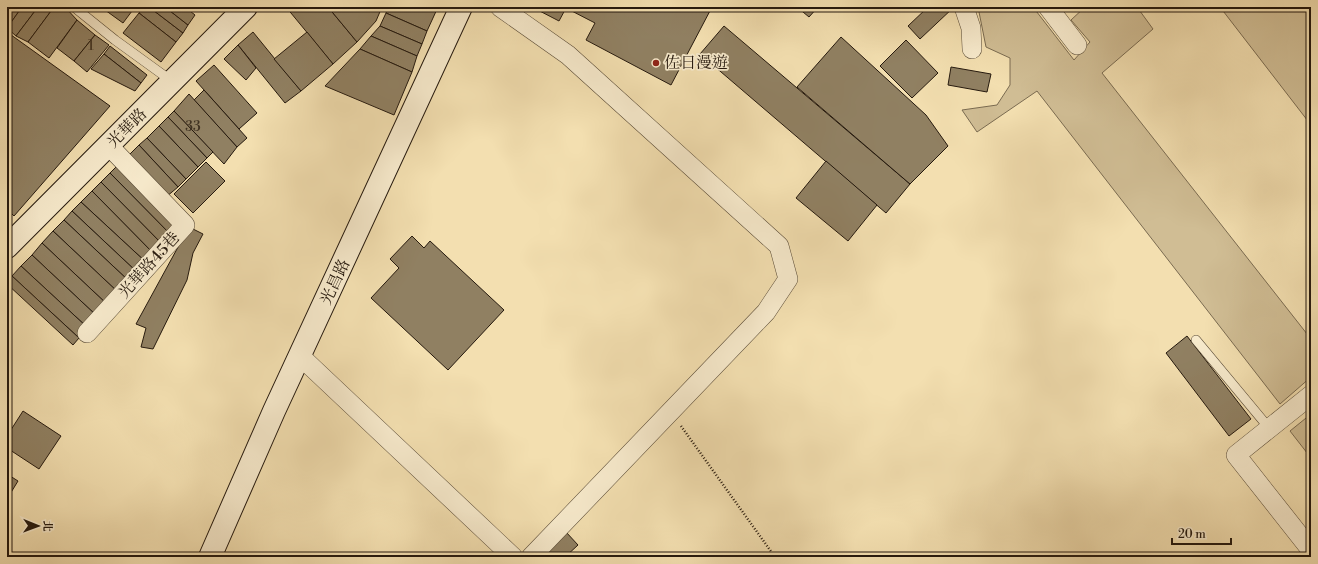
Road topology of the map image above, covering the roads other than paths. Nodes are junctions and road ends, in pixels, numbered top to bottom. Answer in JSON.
{"nodes":[{"id":1,"x":74,"y":7,"type":"edge"},
{"id":2,"x":246,"y":7,"type":"edge"},
{"id":3,"x":461,"y":7,"type":"edge"},
{"id":4,"x":500,"y":7,"type":"edge"},
{"id":5,"x":964,"y":7,"type":"edge"},
{"id":6,"x":1048,"y":7,"type":"edge"},
{"id":7,"x":1077,"y":44,"type":"dead end"},
{"id":8,"x":972,"y":49,"type":"dead end"},
{"id":9,"x":173,"y":82,"type":"junction"},
{"id":10,"x":109,"y":146,"type":"junction"},
{"id":11,"x":7,"y":247,"type":"edge"},
{"id":12,"x":87,"y":333,"type":"dead end"},
{"id":13,"x":1196,"y":340,"type":"dead end"},
{"id":14,"x":300,"y":356,"type":"junction"},
{"id":15,"x":1311,"y":395,"type":"edge"},
{"id":16,"x":1269,"y":428,"type":"junction"},
{"id":17,"x":1311,"y":550,"type":"edge"},
{"id":18,"x":210,"y":557,"type":"edge"},
{"id":19,"x":513,"y":557,"type":"edge"},
{"id":20,"x":530,"y":557,"type":"edge"}],
"edges":[{"from":1,"to":9,"type":"lane"},
{"from":2,"to":9,"type":"street","name":"光華路"},
{"from":3,"to":14,"type":"street","name":"光昌路"},
{"from":4,"to":20,"type":"street"},
{"from":5,"to":8,"type":"street"},
{"from":6,"to":7,"type":"street"},
{"from":9,"to":10,"type":"street","name":"光華路"},
{"from":10,"to":11,"type":"street","name":"光華路"},
{"from":10,"to":12,"type":"street","name":"光華路45巷"},
{"from":13,"to":16,"type":"lane"},
{"from":14,"to":18,"type":"street","name":"光昌路"},
{"from":14,"to":19,"type":"street"},
{"from":15,"to":16,"type":"street"},
{"from":16,"to":17,"type":"street"}]}
